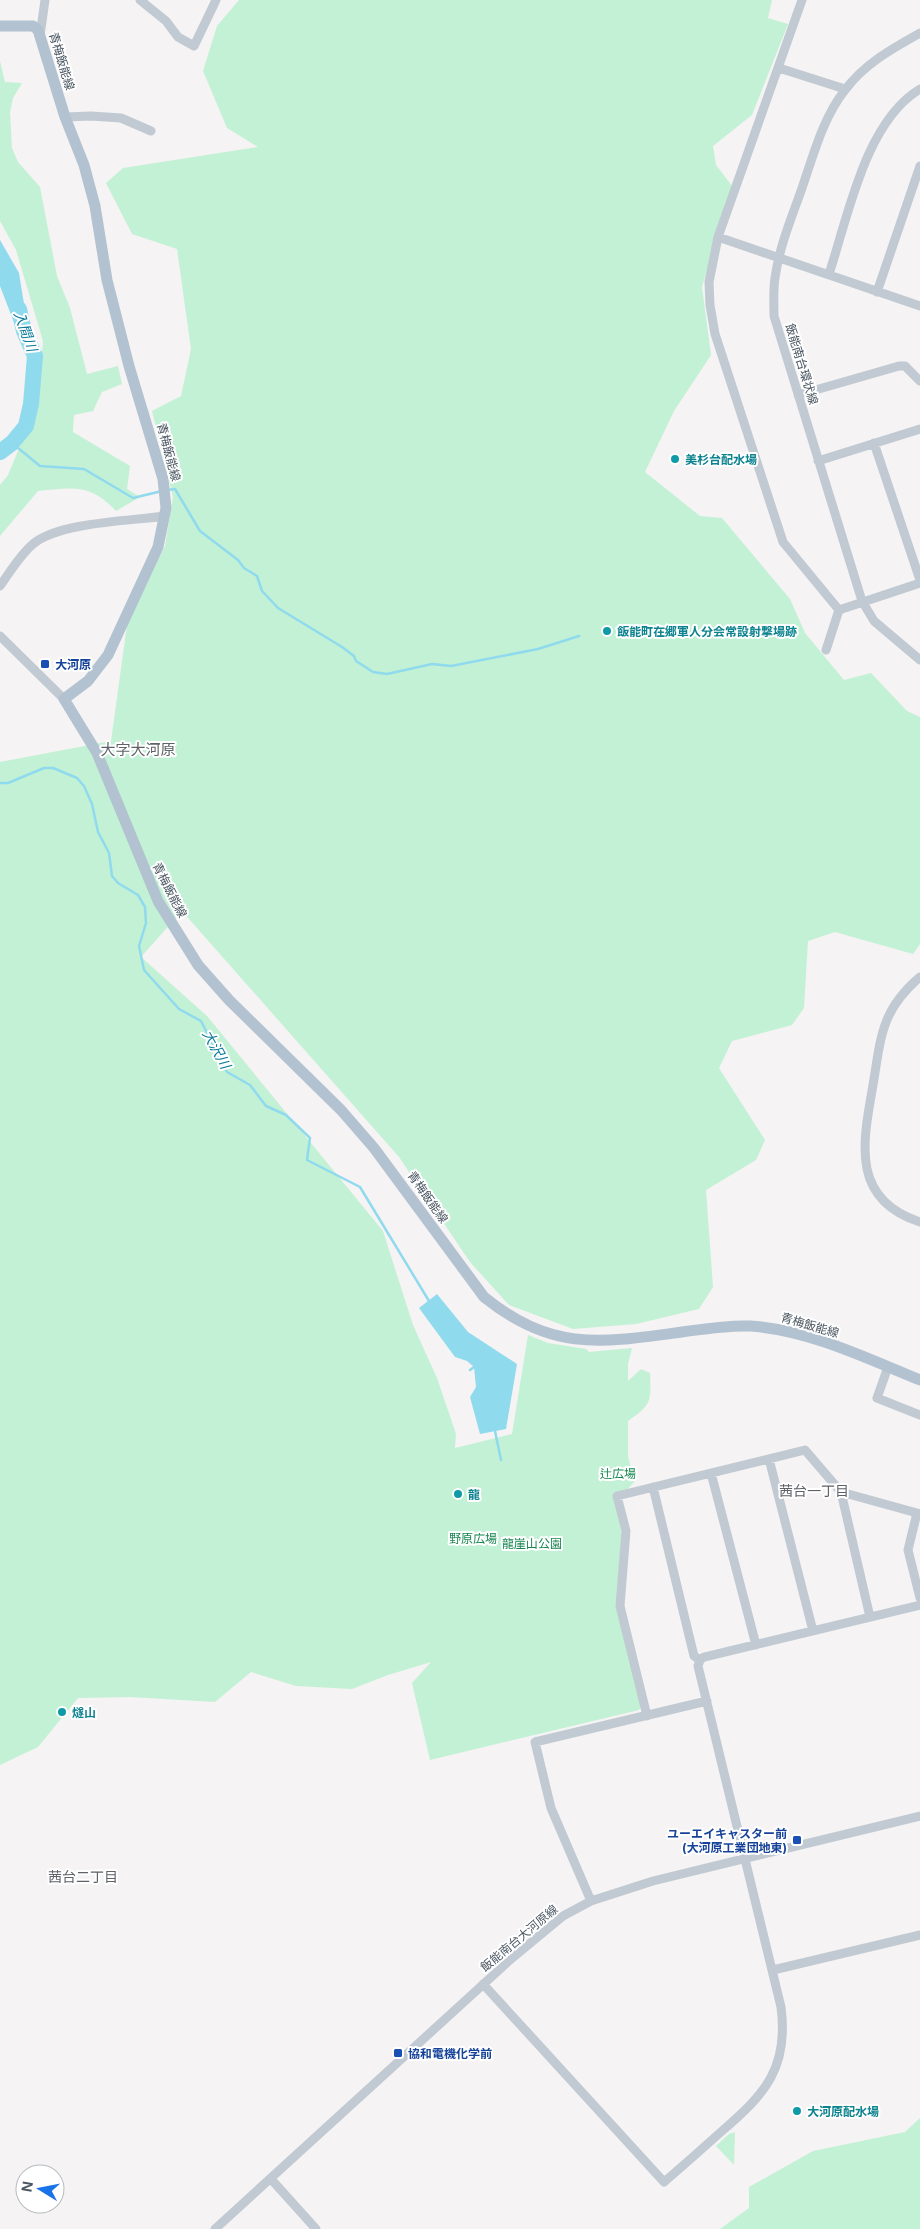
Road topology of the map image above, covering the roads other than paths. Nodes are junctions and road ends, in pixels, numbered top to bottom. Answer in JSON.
{"nodes":[{"id":1,"x":45,"y":0,"type":"edge"},
{"id":2,"x":140,"y":0,"type":"edge"},
{"id":3,"x":216,"y":0,"type":"edge"},
{"id":4,"x":802,"y":0,"type":"edge"},
{"id":5,"x":0,"y":26,"type":"edge"},
{"id":6,"x":920,"y":32,"type":"edge"},
{"id":7,"x":40,"y":36,"type":"junction"},
{"id":8,"x":779,"y":68,"type":"junction"},
{"id":9,"x":845,"y":89,"type":"junction"},
{"id":10,"x":920,"y":90,"type":"edge"},
{"id":11,"x":64,"y":117,"type":"junction"},
{"id":12,"x":151,"y":131,"type":"dead end"},
{"id":13,"x":920,"y":166,"type":"edge"},
{"id":14,"x":718,"y":237,"type":"junction"},
{"id":15,"x":779,"y":257,"type":"junction"},
{"id":16,"x":829,"y":274,"type":"junction"},
{"id":17,"x":877,"y":292,"type":"junction"},
{"id":18,"x":920,"y":306,"type":"edge"},
{"id":19,"x":920,"y":381,"type":"edge"},
{"id":20,"x":798,"y":395,"type":"junction"},
{"id":21,"x":920,"y":429,"type":"edge"},
{"id":22,"x":874,"y":443,"type":"junction"},
{"id":23,"x":818,"y":461,"type":"junction"},
{"id":24,"x":165,"y":516,"type":"junction"},
{"id":25,"x":920,"y":581,"type":"edge"},
{"id":26,"x":0,"y":586,"type":"edge"},
{"id":27,"x":862,"y":601,"type":"junction"},
{"id":28,"x":840,"y":610,"type":"junction"},
{"id":29,"x":0,"y":636,"type":"edge"},
{"id":30,"x":826,"y":650,"type":"dead end"},
{"id":31,"x":920,"y":660,"type":"edge"},
{"id":32,"x":64,"y":699,"type":"junction"},
{"id":33,"x":920,"y":977,"type":"edge"},
{"id":34,"x":920,"y":1222,"type":"edge"},
{"id":35,"x":888,"y":1367,"type":"junction"},
{"id":36,"x":920,"y":1380,"type":"edge"},
{"id":37,"x":920,"y":1415,"type":"edge"},
{"id":38,"x":769,"y":1459,"type":"junction"},
{"id":39,"x":711,"y":1473,"type":"junction"},
{"id":40,"x":652,"y":1486,"type":"junction"},
{"id":41,"x":841,"y":1492,"type":"junction"},
{"id":42,"x":918,"y":1514,"type":"edge"},
{"id":43,"x":920,"y":1598,"type":"edge"},
{"id":44,"x":920,"y":1604,"type":"edge"},
{"id":45,"x":870,"y":1617,"type":"junction"},
{"id":46,"x":813,"y":1631,"type":"junction"},
{"id":47,"x":756,"y":1645,"type":"junction"},
{"id":48,"x":700,"y":1660,"type":"junction"},
{"id":49,"x":707,"y":1701,"type":"junction"},
{"id":50,"x":647,"y":1716,"type":"junction"},
{"id":51,"x":920,"y":1816,"type":"edge"},
{"id":52,"x":746,"y":1859,"type":"junction"},
{"id":53,"x":591,"y":1901,"type":"junction"},
{"id":54,"x":920,"y":1935,"type":"edge"},
{"id":55,"x":773,"y":1970,"type":"junction"},
{"id":56,"x":483,"y":1984,"type":"junction"},
{"id":57,"x":270,"y":2179,"type":"junction"},
{"id":58,"x":215,"y":2229,"type":"edge"},
{"id":59,"x":316,"y":2229,"type":"edge"}],
"edges":[{"from":1,"to":7,"type":"street"},
{"from":2,"to":3,"type":"street"},
{"from":4,"to":8,"type":"street"},
{"from":5,"to":7,"type":"main road","name":"青梅飯能線"},
{"from":6,"to":9,"type":"street","name":"飯能南台環状線"},
{"from":7,"to":11,"type":"main road","name":"青梅飯能線"},
{"from":8,"to":9,"type":"street"},
{"from":8,"to":14,"type":"street"},
{"from":9,"to":15,"type":"street","name":"飯能南台環状線"},
{"from":10,"to":16,"type":"street"},
{"from":11,"to":12,"type":"street"},
{"from":11,"to":24,"type":"main road","name":"青梅飯能線"},
{"from":13,"to":17,"type":"street"},
{"from":14,"to":15,"type":"street"},
{"from":14,"to":28,"type":"street"},
{"from":15,"to":16,"type":"street"},
{"from":15,"to":20,"type":"street","name":"飯能南台環状線"},
{"from":16,"to":17,"type":"street"},
{"from":17,"to":18,"type":"street"},
{"from":19,"to":20,"type":"street"},
{"from":20,"to":23,"type":"street","name":"飯能南台環状線"},
{"from":21,"to":22,"type":"street"},
{"from":22,"to":23,"type":"street"},
{"from":22,"to":25,"type":"street"},
{"from":23,"to":27,"type":"street","name":"飯能南台環状線"},
{"from":24,"to":26,"type":"street"},
{"from":24,"to":32,"type":"main road","name":"青梅飯能線"},
{"from":25,"to":27,"type":"street"},
{"from":27,"to":28,"type":"street"},
{"from":27,"to":31,"type":"street","name":"飯能南台環状線"},
{"from":28,"to":30,"type":"street"},
{"from":29,"to":32,"type":"street"},
{"from":32,"to":35,"type":"main road","name":"青梅飯能線"},
{"from":33,"to":34,"type":"street"},
{"from":35,"to":36,"type":"main road","name":"青梅飯能線"},
{"from":35,"to":37,"type":"street"},
{"from":38,"to":39,"type":"street"},
{"from":38,"to":41,"type":"street"},
{"from":38,"to":46,"type":"street"},
{"from":39,"to":40,"type":"street"},
{"from":39,"to":47,"type":"street"},
{"from":40,"to":48,"type":"street"},
{"from":40,"to":50,"type":"street"},
{"from":41,"to":42,"type":"street"},
{"from":41,"to":45,"type":"street"},
{"from":42,"to":43,"type":"street"},
{"from":44,"to":45,"type":"street"},
{"from":45,"to":46,"type":"street"},
{"from":46,"to":47,"type":"street"},
{"from":47,"to":48,"type":"street"},
{"from":48,"to":49,"type":"street"},
{"from":49,"to":50,"type":"street"},
{"from":49,"to":52,"type":"street"},
{"from":50,"to":53,"type":"street"},
{"from":51,"to":52,"type":"street","name":"飯能南台大河原線"},
{"from":52,"to":53,"type":"street","name":"飯能南台大河原線"},
{"from":52,"to":55,"type":"street"},
{"from":53,"to":56,"type":"street","name":"飯能南台大河原線"},
{"from":54,"to":55,"type":"street"},
{"from":55,"to":56,"type":"street"},
{"from":56,"to":57,"type":"street","name":"飯能南台大河原線"},
{"from":57,"to":58,"type":"street","name":"飯能南台大河原線"},
{"from":57,"to":59,"type":"street"}]}
